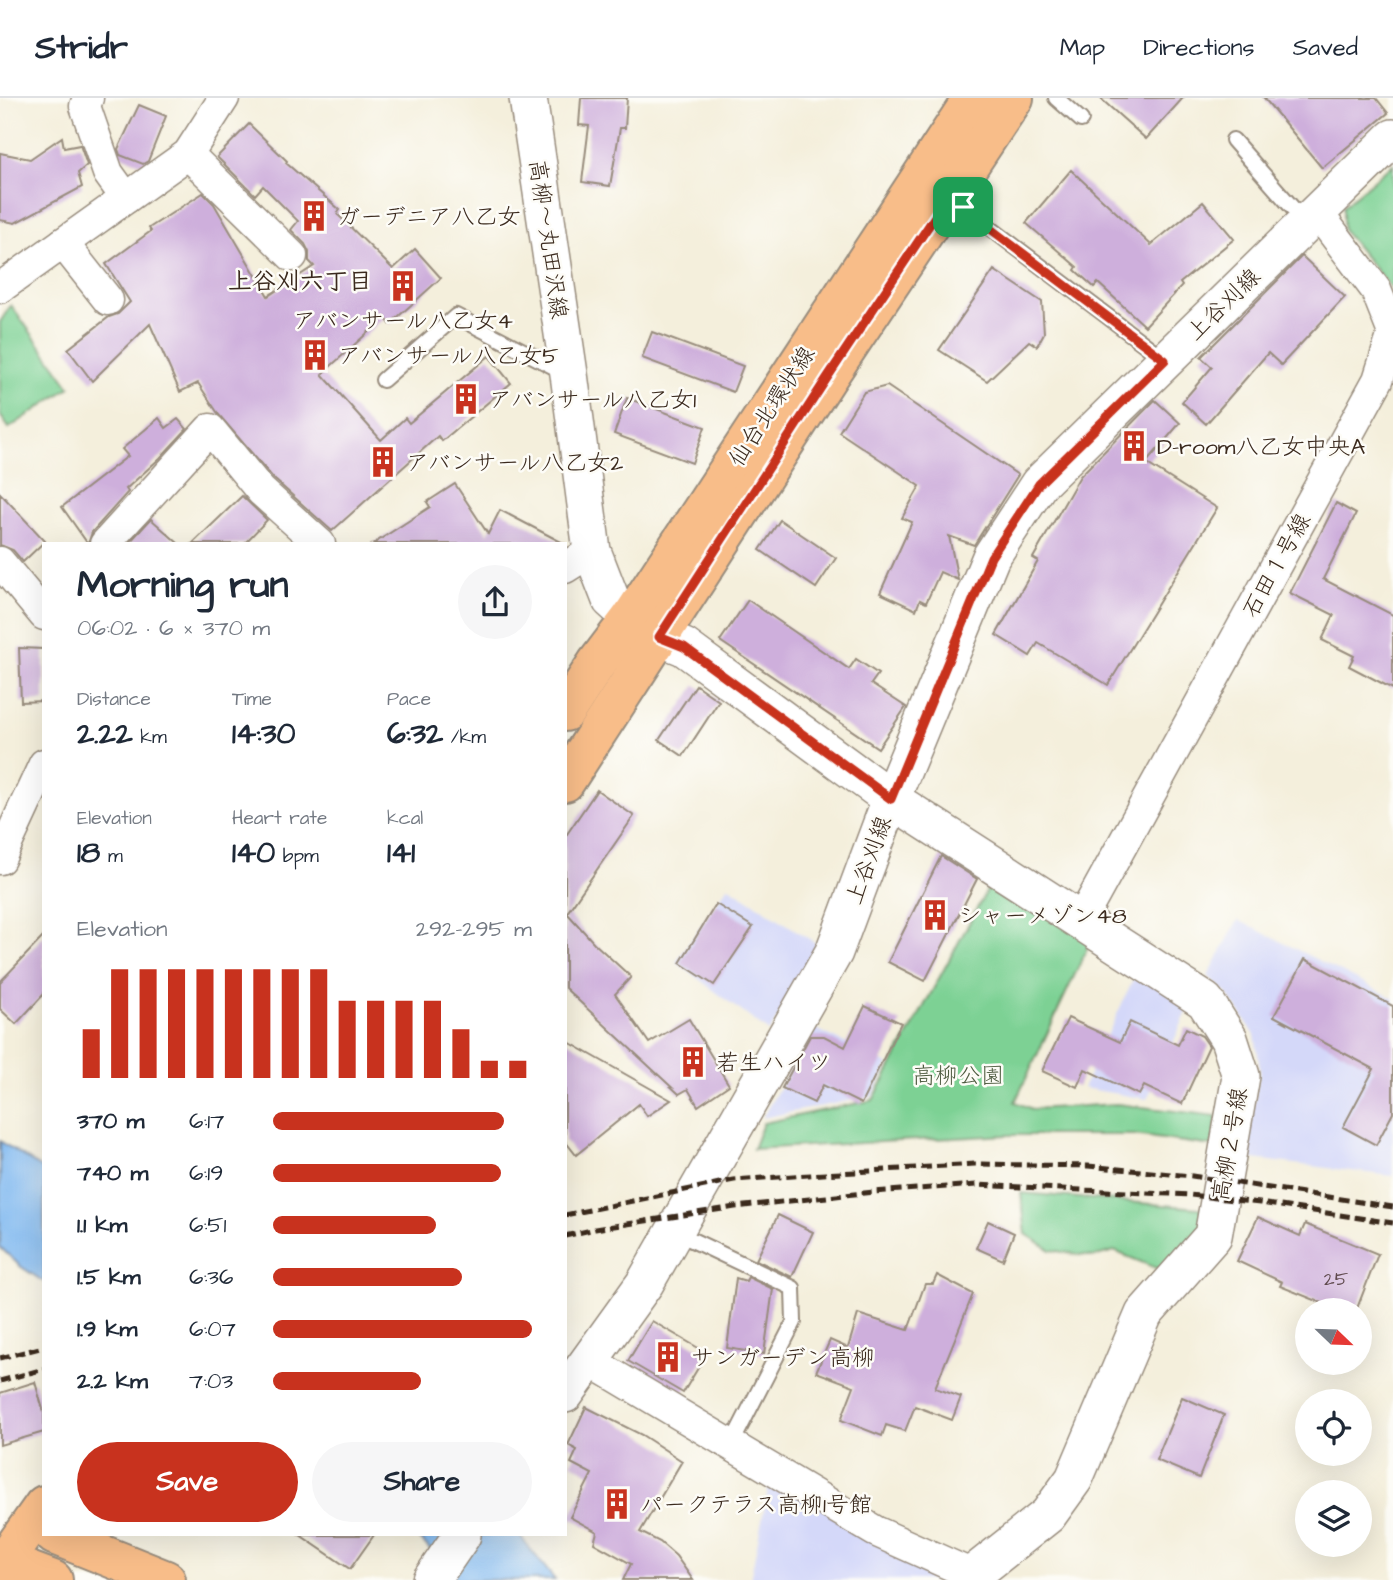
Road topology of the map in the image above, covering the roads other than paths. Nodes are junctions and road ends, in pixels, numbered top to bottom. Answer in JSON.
{"nodes":[{"id":1,"x":88,"y":98,"type":"edge"},
{"id":2,"x":224,"y":98,"type":"edge"},
{"id":3,"x":527,"y":98,"type":"edge"},
{"id":4,"x":973,"y":98,"type":"edge"},
{"id":5,"x":1014,"y":98,"type":"edge"},
{"id":6,"x":1056,"y":98,"type":"edge"},
{"id":7,"x":1081,"y":120,"type":"dead end"},
{"id":8,"x":1393,"y":138,"type":"edge"},
{"id":9,"x":1233,"y":140,"type":"dead end"},
{"id":10,"x":188,"y":154,"type":"junction"},
{"id":11,"x":948,"y":197,"type":"junction"},
{"id":12,"x":126,"y":198,"type":"junction"},
{"id":13,"x":1311,"y":217,"type":"junction"},
{"id":14,"x":63,"y":243,"type":"junction"},
{"id":15,"x":292,"y":256,"type":"dead end"},
{"id":16,"x":0,"y":288,"type":"edge"},
{"id":17,"x":108,"y":300,"type":"dead end"},
{"id":18,"x":1165,"y":360,"type":"junction"},
{"id":19,"x":569,"y":374,"type":"junction"},
{"id":20,"x":383,"y":380,"type":"dead end"},
{"id":21,"x":107,"y":542,"type":"edge"},
{"id":22,"x":318,"y":542,"type":"edge"},
{"id":23,"x":579,"y":560,"type":"edge"},
{"id":24,"x":0,"y":562,"type":"edge"},
{"id":25,"x":42,"y":610,"type":"edge"},
{"id":26,"x":645,"y":627,"type":"junction"},
{"id":27,"x":567,"y":709,"type":"edge"},
{"id":28,"x":42,"y":768,"type":"edge"},
{"id":29,"x":567,"y":778,"type":"edge"},
{"id":30,"x":891,"y":799,"type":"junction"},
{"id":31,"x":0,"y":859,"type":"edge"},
{"id":32,"x":1081,"y":920,"type":"junction"},
{"id":33,"x":674,"y":1231,"type":"junction"},
{"id":34,"x":590,"y":1361,"type":"junction"},
{"id":35,"x":567,"y":1391,"type":"edge"},
{"id":36,"x":731,"y":1445,"type":"junction"},
{"id":37,"x":42,"y":1529,"type":"edge"},
{"id":38,"x":45,"y":1536,"type":"edge"},
{"id":39,"x":67,"y":1536,"type":"edge"},
{"id":40,"x":461,"y":1536,"type":"edge"},
{"id":41,"x":1,"y":1563,"type":"edge"},
{"id":42,"x":969,"y":1578,"type":"edge"},
{"id":43,"x":47,"y":1579,"type":"edge"},
{"id":44,"x":431,"y":1579,"type":"edge"},
{"id":45,"x":166,"y":1580,"type":"edge"}],
"edges":[{"from":1,"to":12,"type":"street"},
{"from":2,"to":10,"type":"street"},
{"from":3,"to":19,"type":"street","name":"高柳～丸田沢線"},
{"from":4,"to":26,"type":"main road","name":"仙台北環状線"},
{"from":5,"to":11,"type":"main road","name":"仙台北環状線"},
{"from":6,"to":7,"type":"lane"},
{"from":8,"to":13,"type":"street","name":"上谷刈線"},
{"from":9,"to":13,"type":"lane"},
{"from":10,"to":12,"type":"street"},
{"from":10,"to":15,"type":"street"},
{"from":11,"to":18,"type":"lane"},
{"from":11,"to":26,"type":"main road","name":"仙台北環状線"},
{"from":12,"to":14,"type":"street"},
{"from":13,"to":18,"type":"street","name":"上谷刈線"},
{"from":13,"to":32,"type":"street","name":"石田１号線"},
{"from":14,"to":16,"type":"street"},
{"from":14,"to":17,"type":"street"},
{"from":18,"to":30,"type":"street","name":"上谷刈線"},
{"from":19,"to":20,"type":"lane"},
{"from":19,"to":23,"type":"street","name":"高柳～丸田沢線"},
{"from":21,"to":22,"type":"street"},
{"from":23,"to":26,"type":"street","name":"高柳～丸田沢線"},
{"from":24,"to":25,"type":"street"},
{"from":26,"to":27,"type":"main road","name":"仙台北環状線"},
{"from":26,"to":29,"type":"main road","name":"仙台北環状線"},
{"from":26,"to":30,"type":"street","name":"高柳２号線"},
{"from":28,"to":31,"type":"street"},
{"from":30,"to":32,"type":"street","name":"高柳２号線"},
{"from":30,"to":33,"type":"street","name":"上谷刈線"},
{"from":32,"to":42,"type":"street","name":"高柳２号線"},
{"from":33,"to":34,"type":"street","name":"上谷刈線"},
{"from":33,"to":36,"type":"lane"},
{"from":34,"to":35,"type":"street","name":"上谷刈線"},
{"from":34,"to":36,"type":"street"},
{"from":36,"to":42,"type":"street"},
{"from":37,"to":41,"type":"main road"},
{"from":38,"to":43,"type":"main road"},
{"from":39,"to":45,"type":"main road"},
{"from":40,"to":44,"type":"street"},
{"from":41,"to":43,"type":"main road"}]}
